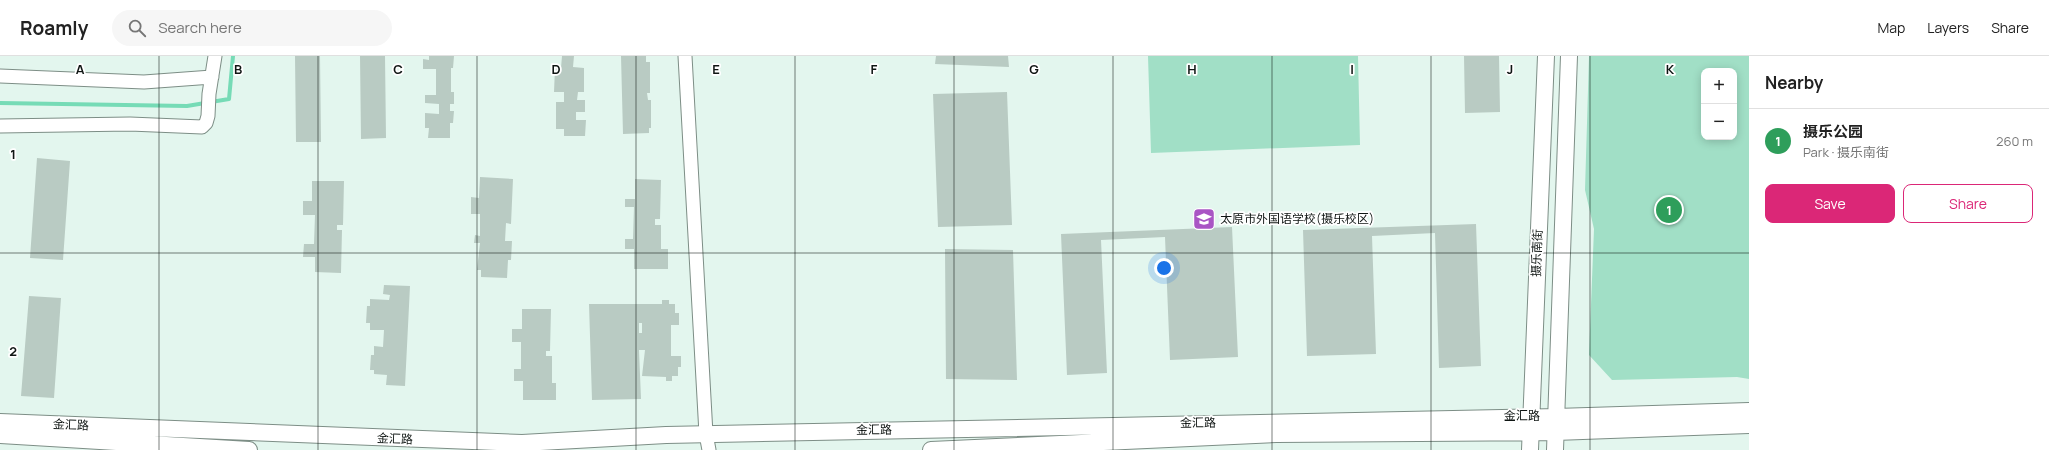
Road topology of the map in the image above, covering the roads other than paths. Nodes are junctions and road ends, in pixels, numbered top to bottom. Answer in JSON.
{"nodes":[{"id":1,"x":215,"y":56,"type":"edge"},
{"id":2,"x":685,"y":56,"type":"edge"},
{"id":3,"x":1546,"y":56,"type":"edge"},
{"id":4,"x":1569,"y":56,"type":"edge"},
{"id":5,"x":0,"y":76,"type":"edge"},
{"id":6,"x":212,"y":77,"type":"junction"},
{"id":7,"x":0,"y":126,"type":"edge"},
{"id":8,"x":1749,"y":411,"type":"edge"},
{"id":9,"x":0,"y":422,"type":"edge"},
{"id":10,"x":1530,"y":424,"type":"junction"},
{"id":11,"x":1556,"y":424,"type":"junction"},
{"id":12,"x":1749,"y":426,"type":"edge"},
{"id":13,"x":707,"y":434,"type":"junction"},
{"id":14,"x":0,"y":435,"type":"edge"},
{"id":15,"x":249,"y":450,"type":"edge"},
{"id":16,"x":709,"y":450,"type":"edge"},
{"id":17,"x":931,"y":450,"type":"edge"},
{"id":18,"x":1530,"y":450,"type":"edge"},
{"id":19,"x":1555,"y":450,"type":"edge"}],
"edges":[{"from":1,"to":6,"type":"street"},
{"from":2,"to":13,"type":"street"},
{"from":3,"to":10,"type":"street","name":"摄乐南街"},
{"from":4,"to":11,"type":"street","name":"摄乐南街"},
{"from":5,"to":6,"type":"street"},
{"from":6,"to":7,"type":"street"},
{"from":8,"to":11,"type":"street","name":"金汇路"},
{"from":9,"to":13,"type":"street","name":"金汇路"},
{"from":10,"to":11,"type":"street","name":"金汇路"},
{"from":10,"to":13,"type":"street","name":"金汇路"},
{"from":10,"to":17,"type":"street","name":"金汇路"},
{"from":10,"to":18,"type":"street","name":"摄乐南街"},
{"from":11,"to":12,"type":"street","name":"金汇路"},
{"from":11,"to":19,"type":"street","name":"摄乐南街"},
{"from":13,"to":16,"type":"street"},
{"from":14,"to":15,"type":"street","name":"金汇路"}]}
